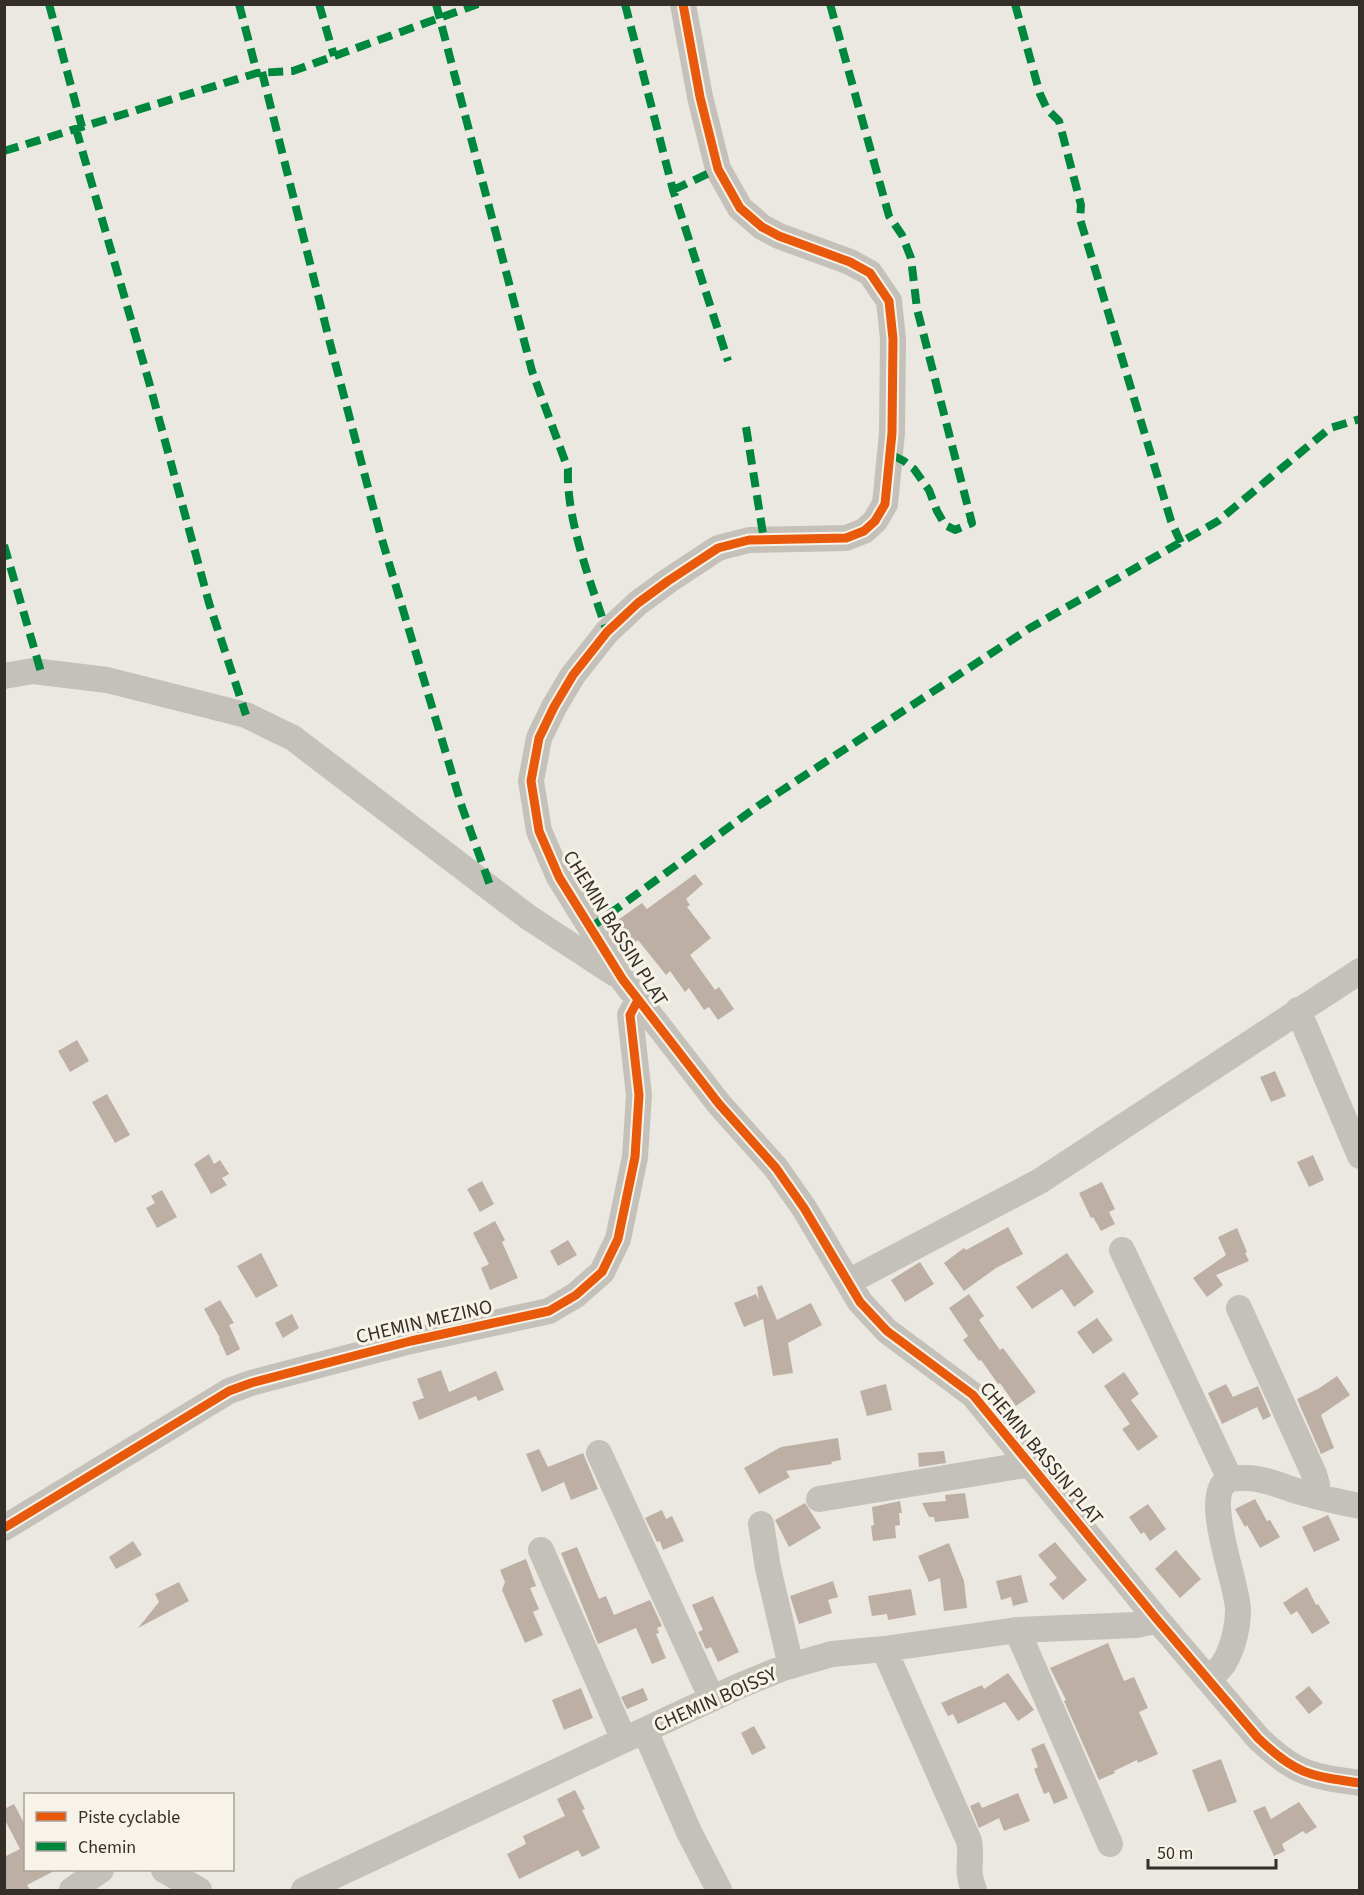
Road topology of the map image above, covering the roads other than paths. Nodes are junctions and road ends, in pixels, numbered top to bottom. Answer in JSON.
{"nodes":[{"id":1,"x":683,"y":4,"type":"edge"},
{"id":2,"x":4,"y":676,"type":"edge"},
{"id":3,"x":1359,"y":971,"type":"edge"},
{"id":4,"x":623,"y":980,"type":"junction"},
{"id":5,"x":638,"y":1000,"type":"junction"},
{"id":6,"x":1298,"y":1010,"type":"junction"},
{"id":7,"x":1359,"y":1156,"type":"edge"},
{"id":8,"x":1122,"y":1250,"type":"dead end"},
{"id":9,"x":848,"y":1282,"type":"junction"},
{"id":10,"x":1239,"y":1308,"type":"dead end"},
{"id":11,"x":599,"y":1454,"type":"dead end"},
{"id":12,"x":1030,"y":1464,"type":"junction"},
{"id":13,"x":1230,"y":1479,"type":"junction"},
{"id":14,"x":1318,"y":1497,"type":"junction"},
{"id":15,"x":819,"y":1500,"type":"dead end"},
{"id":16,"x":1359,"y":1506,"type":"edge"},
{"id":17,"x":761,"y":1524,"type":"dead end"},
{"id":18,"x":4,"y":1528,"type":"edge"},
{"id":19,"x":541,"y":1550,"type":"dead end"},
{"id":20,"x":1155,"y":1617,"type":"junction"},
{"id":21,"x":1017,"y":1630,"type":"junction"},
{"id":22,"x":884,"y":1649,"type":"junction"},
{"id":23,"x":791,"y":1666,"type":"junction"},
{"id":24,"x":1209,"y":1679,"type":"junction"},
{"id":25,"x":712,"y":1699,"type":"junction"},
{"id":26,"x":635,"y":1735,"type":"junction"},
{"id":27,"x":1359,"y":1783,"type":"edge"},
{"id":28,"x":1110,"y":1844,"type":"dead end"},
{"id":29,"x":98,"y":1871,"type":"edge"},
{"id":30,"x":167,"y":1871,"type":"edge"},
{"id":31,"x":72,"y":1890,"type":"edge"},
{"id":32,"x":199,"y":1890,"type":"edge"},
{"id":33,"x":304,"y":1890,"type":"edge"},
{"id":34,"x":719,"y":1890,"type":"edge"},
{"id":35,"x":974,"y":1890,"type":"edge"}],
"edges":[{"from":1,"to":4,"type":"street","name":"CHEMIN BASSIN PLAT"},
{"from":2,"to":4,"type":"street"},
{"from":3,"to":6,"type":"street"},
{"from":4,"to":5,"type":"street","name":"CHEMIN BASSIN PLAT"},
{"from":5,"to":9,"type":"street","name":"CHEMIN BASSIN PLAT"},
{"from":5,"to":18,"type":"street","name":"CHEMIN MEZINO"},
{"from":6,"to":7,"type":"street"},
{"from":6,"to":9,"type":"street"},
{"from":8,"to":13,"type":"street"},
{"from":9,"to":12,"type":"street","name":"CHEMIN BASSIN PLAT"},
{"from":10,"to":14,"type":"street"},
{"from":11,"to":25,"type":"street"},
{"from":12,"to":15,"type":"street"},
{"from":12,"to":20,"type":"street","name":"CHEMIN BASSIN PLAT"},
{"from":13,"to":14,"type":"street"},
{"from":13,"to":24,"type":"street"},
{"from":14,"to":16,"type":"street"},
{"from":17,"to":23,"type":"street"},
{"from":19,"to":26,"type":"street"},
{"from":20,"to":21,"type":"street","name":"CHEMIN BOISSY"},
{"from":20,"to":24,"type":"street","name":"CHEMIN BASSIN PLAT"},
{"from":21,"to":22,"type":"street","name":"CHEMIN BOISSY"},
{"from":21,"to":28,"type":"street"},
{"from":22,"to":23,"type":"street","name":"CHEMIN BOISSY"},
{"from":22,"to":35,"type":"street"},
{"from":23,"to":25,"type":"street","name":"CHEMIN BOISSY"},
{"from":24,"to":27,"type":"street","name":"CHEMIN BASSIN PLAT"},
{"from":25,"to":26,"type":"street","name":"CHEMIN BOISSY"},
{"from":26,"to":33,"type":"street","name":"CHEMIN BOISSY"},
{"from":26,"to":34,"type":"street"},
{"from":29,"to":31,"type":"street"},
{"from":30,"to":32,"type":"street"}]}
